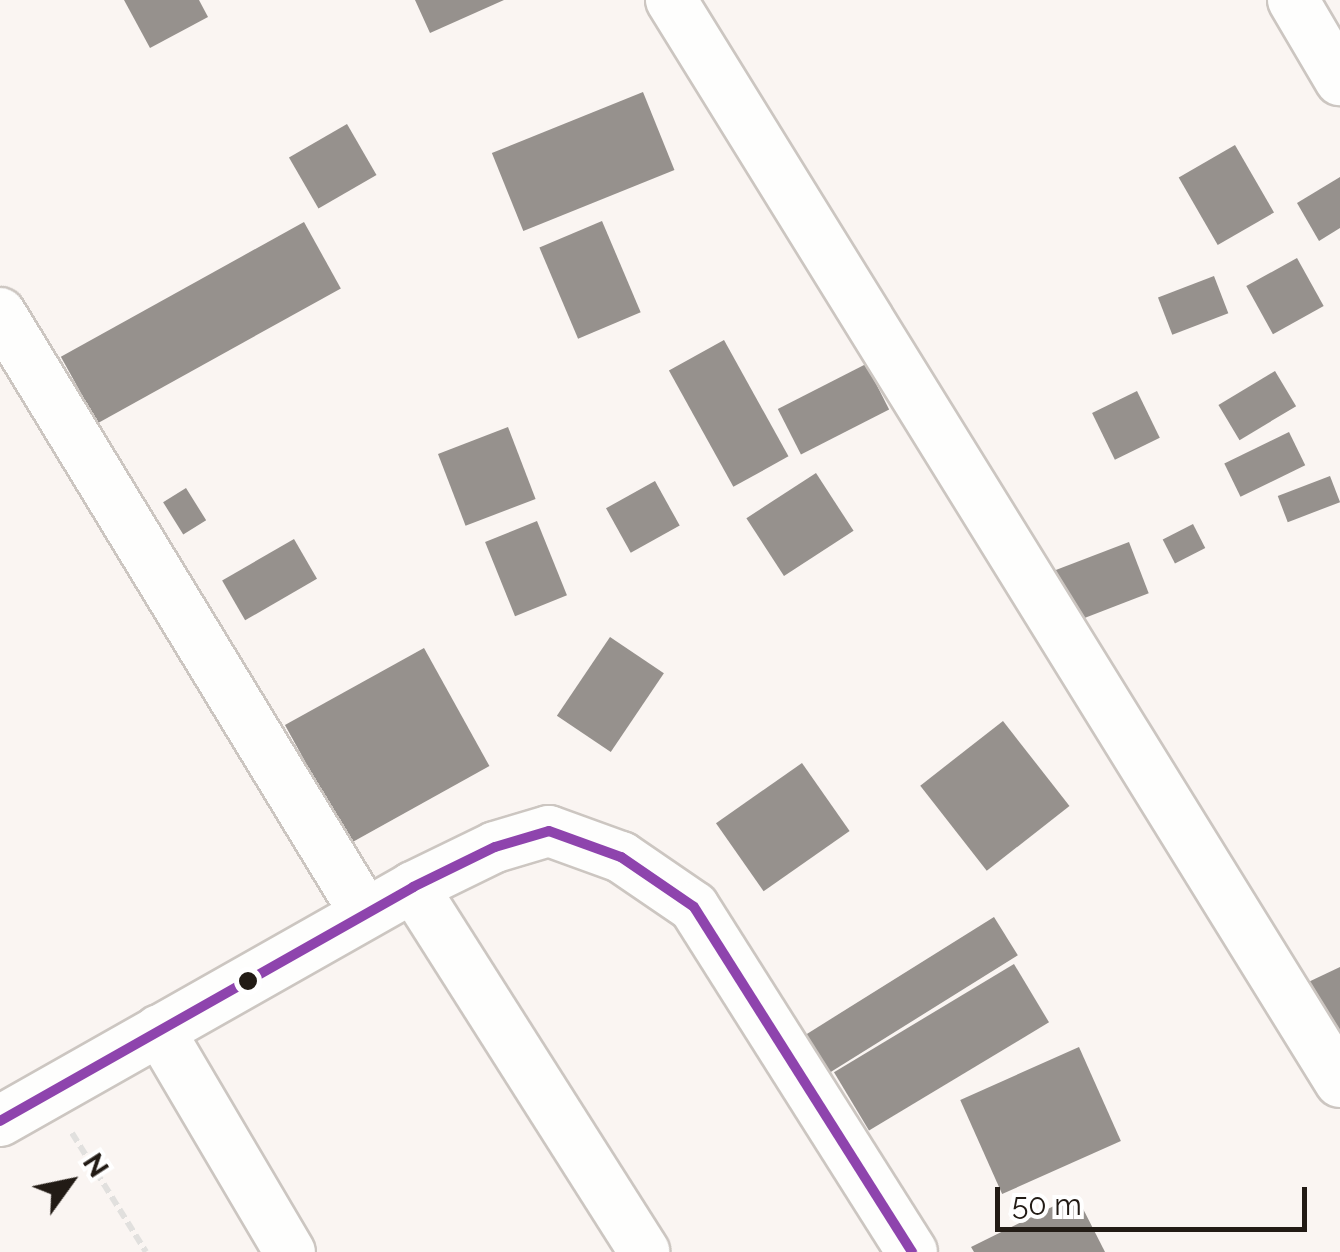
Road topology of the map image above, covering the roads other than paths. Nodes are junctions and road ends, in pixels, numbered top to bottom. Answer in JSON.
{"nodes":[{"id":1,"x":671,"y":0,"type":"edge"},
{"id":2,"x":1293,"y":0,"type":"edge"},
{"id":3,"x":1340,"y":80,"type":"edge"},
{"id":4,"x":0,"y":312,"type":"edge"},
{"id":5,"x":413,"y":887,"type":"junction"},
{"id":6,"x":365,"y":913,"type":"junction"},
{"id":7,"x":159,"y":1030,"type":"junction"},
{"id":8,"x":1340,"y":1082,"type":"edge"},
{"id":9,"x":0,"y":1121,"type":"edge"},
{"id":10,"x":290,"y":1252,"type":"edge"},
{"id":11,"x":645,"y":1252,"type":"edge"},
{"id":12,"x":912,"y":1252,"type":"edge"}],
"edges":[{"from":1,"to":8,"type":"street"},
{"from":2,"to":3,"type":"street"},
{"from":4,"to":6,"type":"street"},
{"from":5,"to":6,"type":"street"},
{"from":5,"to":11,"type":"street"},
{"from":5,"to":12,"type":"street"},
{"from":6,"to":7,"type":"street"},
{"from":7,"to":9,"type":"street"},
{"from":7,"to":10,"type":"street"}]}
